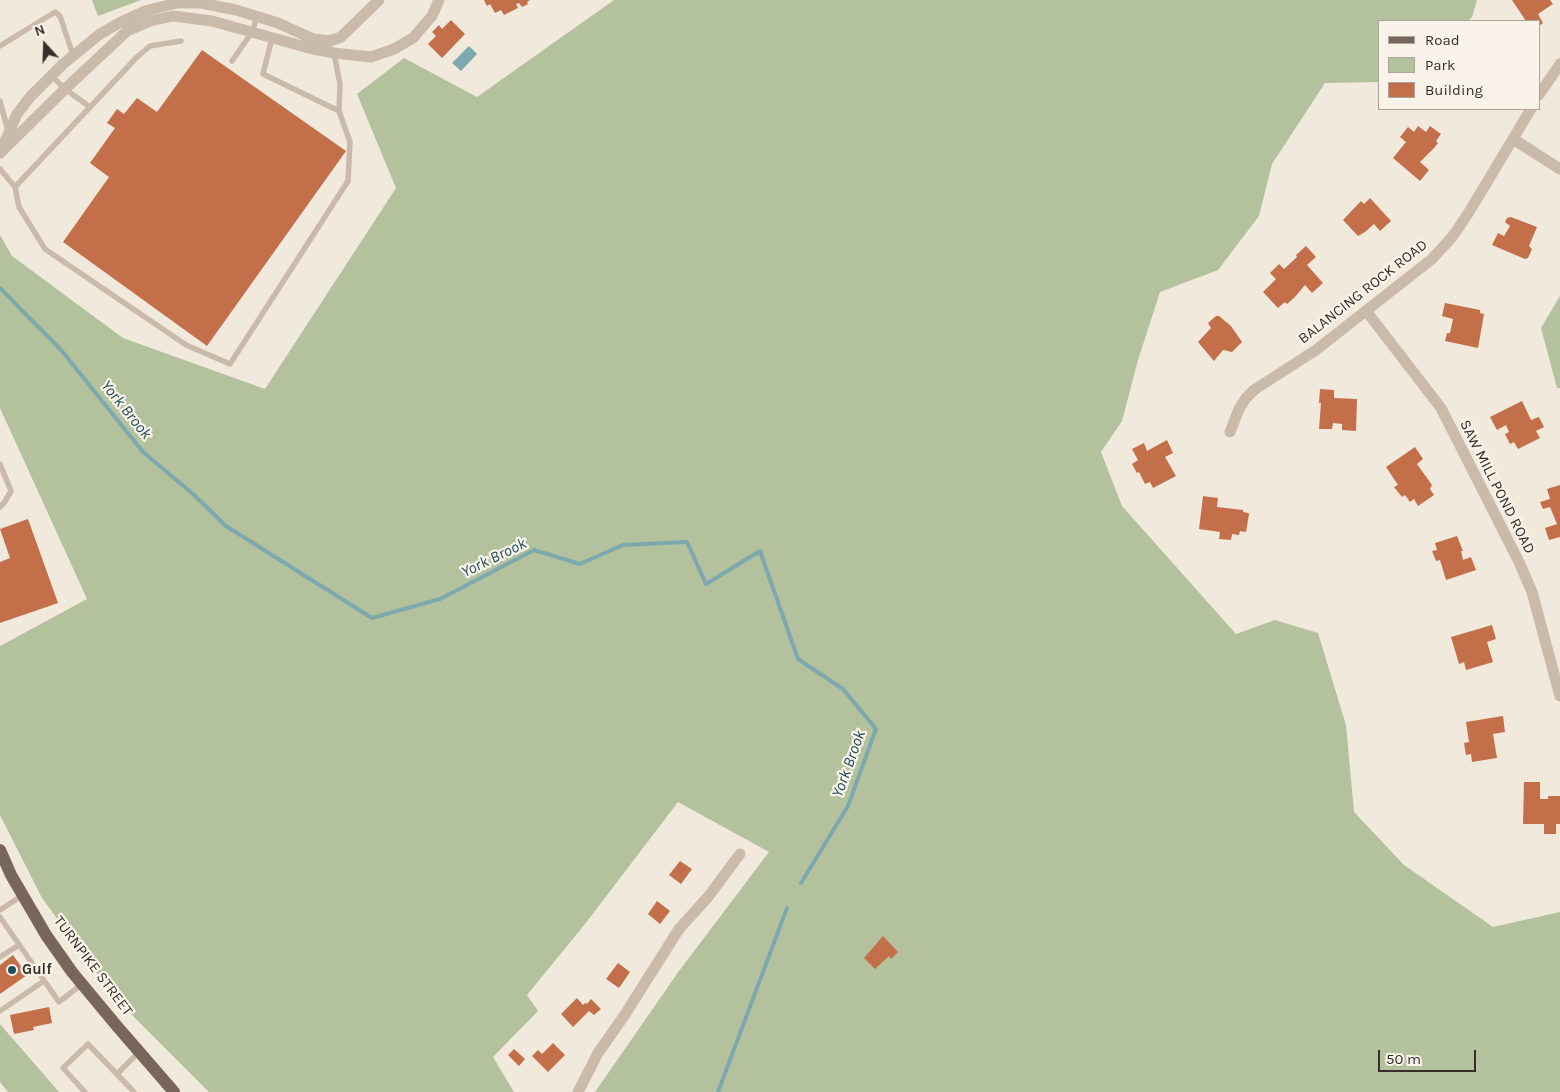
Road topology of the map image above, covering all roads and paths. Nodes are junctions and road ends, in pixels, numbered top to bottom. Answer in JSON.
{"nodes":[{"id":1,"x":379,"y":0,"type":"edge"},
{"id":2,"x":439,"y":0,"type":"edge"},
{"id":3,"x":257,"y":17,"type":"junction"},
{"id":4,"x":252,"y":32,"type":"junction"},
{"id":5,"x":272,"y":38,"type":"junction"},
{"id":6,"x":181,"y":41,"type":"dead end"},
{"id":7,"x":330,"y":41,"type":"junction"},
{"id":8,"x":0,"y":46,"type":"edge"},
{"id":9,"x":334,"y":54,"type":"junction"},
{"id":10,"x":73,"y":55,"type":"junction"},
{"id":11,"x":232,"y":61,"type":"dead end"},
{"id":12,"x":1560,"y":64,"type":"edge"},
{"id":13,"x":51,"y":75,"type":"junction"},
{"id":14,"x":65,"y":89,"type":"junction"},
{"id":15,"x":1540,"y":94,"type":"edge"},
{"id":16,"x":0,"y":101,"type":"edge"},
{"id":17,"x":90,"y":107,"type":"junction"},
{"id":18,"x":1530,"y":110,"type":"edge"},
{"id":19,"x":339,"y":111,"type":"junction"},
{"id":20,"x":9,"y":134,"type":"junction"},
{"id":21,"x":1513,"y":140,"type":"junction"},
{"id":22,"x":0,"y":152,"type":"edge"},
{"id":23,"x":0,"y":169,"type":"edge"},
{"id":24,"x":1560,"y":169,"type":"edge"},
{"id":25,"x":15,"y":187,"type":"junction"},
{"id":26,"x":1367,"y":312,"type":"junction"},
{"id":27,"x":1230,"y":432,"type":"dead end"},
{"id":28,"x":0,"y":464,"type":"edge"},
{"id":29,"x":0,"y":507,"type":"edge"},
{"id":30,"x":1560,"y":696,"type":"edge"},
{"id":31,"x":0,"y":850,"type":"edge"},
{"id":32,"x":740,"y":854,"type":"dead end"},
{"id":33,"x":23,"y":895,"type":"junction"},
{"id":34,"x":0,"y":910,"type":"edge"},
{"id":35,"x":0,"y":917,"type":"edge"},
{"id":36,"x":19,"y":945,"type":"junction"},
{"id":37,"x":0,"y":958,"type":"edge"},
{"id":38,"x":44,"y":981,"type":"junction"},
{"id":39,"x":82,"y":984,"type":"junction"},
{"id":40,"x":0,"y":1011,"type":"edge"},
{"id":41,"x":139,"y":1052,"type":"junction"},
{"id":42,"x":117,"y":1074,"type":"junction"},
{"id":43,"x":85,"y":1092,"type":"edge"},
{"id":44,"x":134,"y":1092,"type":"edge"},
{"id":45,"x":174,"y":1092,"type":"edge"},
{"id":46,"x":578,"y":1092,"type":"edge"}],
"edges":[{"from":1,"to":7,"type":"street"},
{"from":2,"to":9,"type":"street"},
{"from":3,"to":4,"type":"lane"},
{"from":3,"to":7,"type":"street"},
{"from":3,"to":10,"type":"street"},
{"from":4,"to":5,"type":"street"},
{"from":4,"to":11,"type":"lane"},
{"from":4,"to":14,"type":"street"},
{"from":5,"to":9,"type":"street"},
{"from":5,"to":19,"type":"lane"},
{"from":6,"to":17,"type":"lane"},
{"from":7,"to":9,"type":"lane"},
{"from":8,"to":10,"type":"lane"},
{"from":9,"to":19,"type":"lane"},
{"from":10,"to":13,"type":"street"},
{"from":12,"to":15,"type":"street"},
{"from":13,"to":14,"type":"lane"},
{"from":13,"to":20,"type":"street"},
{"from":14,"to":17,"type":"lane"},
{"from":14,"to":22,"type":"street"},
{"from":16,"to":20,"type":"lane"},
{"from":17,"to":25,"type":"lane"},
{"from":18,"to":21,"type":"street","name":"BALANCING ROCK ROAD"},
{"from":19,"to":25,"type":"lane"},
{"from":20,"to":22,"type":"street"},
{"from":21,"to":24,"type":"street"},
{"from":21,"to":26,"type":"street","name":"BALANCING ROCK ROAD"},
{"from":23,"to":25,"type":"lane"},
{"from":26,"to":27,"type":"street","name":"BALANCING ROCK ROAD"},
{"from":26,"to":30,"type":"street","name":"SAW MILL POND ROAD"},
{"from":28,"to":29,"type":"lane"},
{"from":31,"to":33,"type":"main road","name":"TURNPIKE STREET"},
{"from":32,"to":46,"type":"street"},
{"from":33,"to":34,"type":"lane"},
{"from":33,"to":39,"type":"main road","name":"TURNPIKE STREET"},
{"from":35,"to":36,"type":"lane"},
{"from":36,"to":37,"type":"lane"},
{"from":36,"to":38,"type":"lane"},
{"from":38,"to":39,"type":"lane"},
{"from":38,"to":40,"type":"lane"},
{"from":39,"to":41,"type":"main road","name":"TURNPIKE STREET"},
{"from":41,"to":42,"type":"lane"},
{"from":41,"to":45,"type":"main road","name":"TURNPIKE STREET"},
{"from":42,"to":43,"type":"lane"},
{"from":42,"to":44,"type":"lane"}]}
